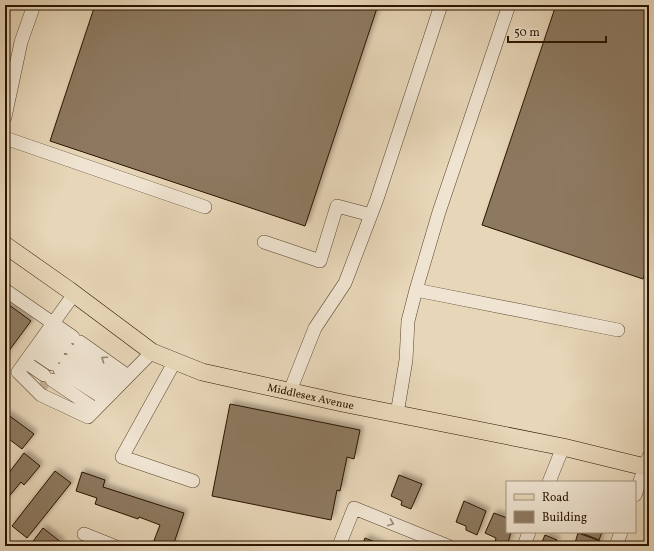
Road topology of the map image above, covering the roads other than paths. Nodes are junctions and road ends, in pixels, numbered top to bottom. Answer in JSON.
{"nodes":[{"id":1,"x":34,"y":5,"type":"edge"},
{"id":2,"x":441,"y":5,"type":"edge"},
{"id":3,"x":509,"y":5,"type":"edge"},
{"id":4,"x":10,"y":69,"type":"edge"},
{"id":5,"x":5,"y":117,"type":"edge"},
{"id":6,"x":5,"y":138,"type":"edge"},
{"id":7,"x":205,"y":207,"type":"dead end"},
{"id":8,"x":371,"y":215,"type":"junction"},
{"id":9,"x":264,"y":242,"type":"dead end"},
{"id":10,"x":5,"y":245,"type":"edge"},
{"id":11,"x":5,"y":290,"type":"edge"},
{"id":12,"x":416,"y":290,"type":"junction"},
{"id":13,"x":74,"y":294,"type":"junction"},
{"id":14,"x":618,"y":330,"type":"dead end"},
{"id":15,"x":43,"y":338,"type":"junction"},
{"id":16,"x":152,"y":352,"type":"junction"},
{"id":17,"x":66,"y":354,"type":"junction"},
{"id":18,"x":174,"y":361,"type":"junction"},
{"id":19,"x":23,"y":365,"type":"junction"},
{"id":20,"x":117,"y":388,"type":"junction"},
{"id":21,"x":290,"y":392,"type":"junction"},
{"id":22,"x":92,"y":412,"type":"junction"},
{"id":23,"x":397,"y":414,"type":"junction"},
{"id":24,"x":563,"y":447,"type":"junction"},
{"id":25,"x":648,"y":464,"type":"edge"},
{"id":26,"x":193,"y":481,"type":"dead end"},
{"id":27,"x":549,"y":481,"type":"edge"},
{"id":28,"x":636,"y":493,"type":"edge"},
{"id":29,"x":529,"y":533,"type":"edge"},
{"id":30,"x":621,"y":533,"type":"edge"},
{"id":31,"x":84,"y":534,"type":"dead end"},
{"id":32,"x":114,"y":546,"type":"edge"},
{"id":33,"x":339,"y":546,"type":"edge"},
{"id":34,"x":448,"y":546,"type":"edge"},
{"id":35,"x":524,"y":546,"type":"edge"},
{"id":36,"x":616,"y":546,"type":"edge"}],
"edges":[{"from":1,"to":4,"type":"street"},
{"from":2,"to":8,"type":"street"},
{"from":3,"to":12,"type":"street"},
{"from":4,"to":5,"type":"street"},
{"from":6,"to":7,"type":"street"},
{"from":8,"to":9,"type":"street"},
{"from":8,"to":21,"type":"street"},
{"from":10,"to":13,"type":"main road","name":"Middlesex Avenue"},
{"from":11,"to":15,"type":"street"},
{"from":12,"to":14,"type":"street"},
{"from":12,"to":23,"type":"street"},
{"from":13,"to":15,"type":"street"},
{"from":13,"to":16,"type":"main road","name":"Middlesex Avenue"},
{"from":15,"to":17,"type":"street"},
{"from":15,"to":17,"type":"street"},
{"from":15,"to":19,"type":"street"},
{"from":16,"to":18,"type":"main road","name":"Middlesex Avenue"},
{"from":16,"to":20,"type":"street"},
{"from":20,"to":17,"type":"street","one_way":true},
{"from":17,"to":20,"type":"street"},
{"from":18,"to":21,"type":"main road","name":"Middlesex Avenue"},
{"from":18,"to":26,"type":"street"},
{"from":19,"to":22,"type":"street"},
{"from":19,"to":22,"type":"street"},
{"from":20,"to":22,"type":"street"},
{"from":21,"to":23,"type":"main road","name":"Middlesex Avenue"},
{"from":23,"to":24,"type":"main road","name":"Middlesex Avenue"},
{"from":24,"to":25,"type":"main road","name":"Middlesex Avenue"},
{"from":24,"to":27,"type":"street"},
{"from":25,"to":28,"type":"street"},
{"from":29,"to":35,"type":"street"},
{"from":30,"to":36,"type":"street"},
{"from":31,"to":32,"type":"street"},
{"from":33,"to":34,"type":"street","one_way":true}]}
